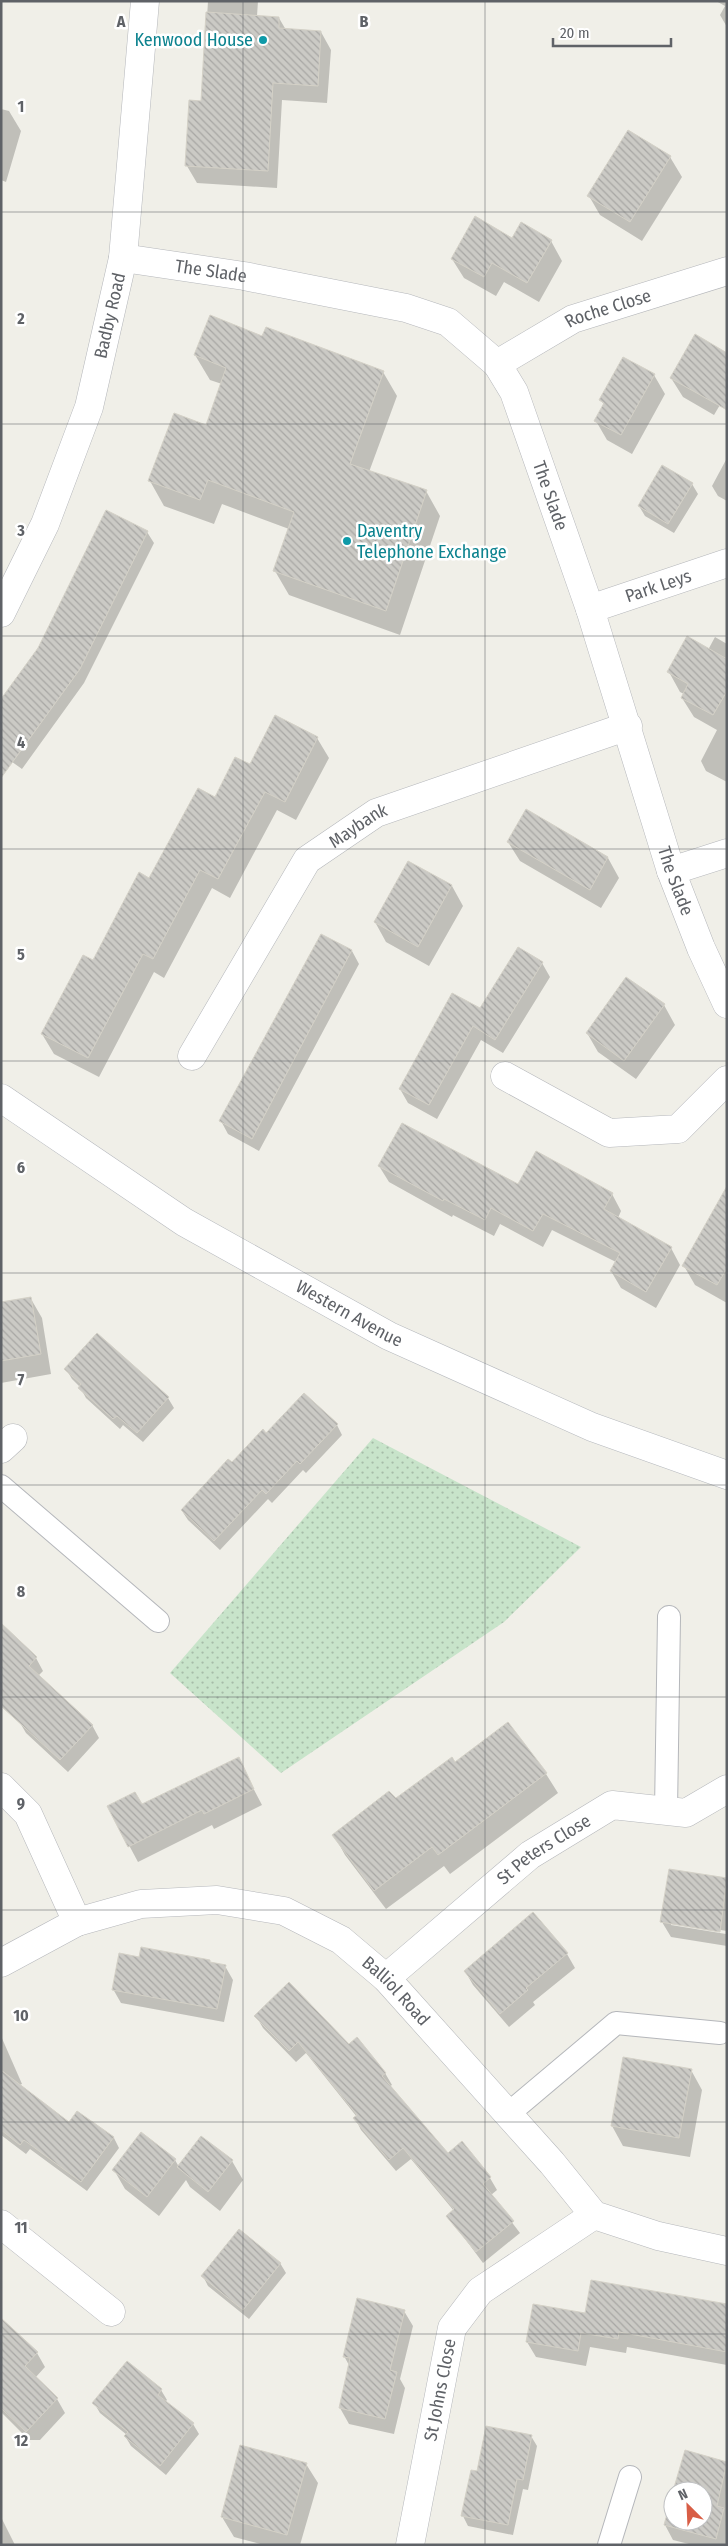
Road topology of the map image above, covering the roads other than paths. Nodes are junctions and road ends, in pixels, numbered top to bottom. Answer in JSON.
{"nodes":[{"id":1,"x":145,"y":1,"type":"edge"},
{"id":2,"x":123,"y":258,"type":"junction"},
{"id":3,"x":727,"y":271,"type":"edge"},
{"id":4,"x":497,"y":364,"type":"junction"},
{"id":5,"x":727,"y":563,"type":"edge"},
{"id":6,"x":590,"y":609,"type":"junction"},
{"id":7,"x":1,"y":613,"type":"edge"},
{"id":8,"x":628,"y":726,"type":"junction"},
{"id":9,"x":727,"y":853,"type":"edge"},
{"id":10,"x":671,"y":872,"type":"junction"},
{"id":11,"x":727,"y":1004,"type":"edge"},
{"id":12,"x":192,"y":1056,"type":"dead end"},
{"id":13,"x":505,"y":1076,"type":"dead end"},
{"id":14,"x":727,"y":1080,"type":"edge"},
{"id":15,"x":1,"y":1098,"type":"edge"},
{"id":16,"x":727,"y":1475,"type":"edge"},
{"id":17,"x":1,"y":1486,"type":"edge"},
{"id":18,"x":669,"y":1617,"type":"dead end"},
{"id":19,"x":158,"y":1620,"type":"dead end"},
{"id":20,"x":1,"y":1787,"type":"edge"},
{"id":21,"x":727,"y":1789,"type":"edge"},
{"id":22,"x":666,"y":1811,"type":"junction"},
{"id":23,"x":77,"y":1922,"type":"junction"},
{"id":24,"x":1,"y":1963,"type":"edge"},
{"id":25,"x":386,"y":1978,"type":"junction"},
{"id":26,"x":720,"y":2033,"type":"dead end"},
{"id":27,"x":508,"y":2114,"type":"junction"},
{"id":28,"x":594,"y":2215,"type":"junction"},
{"id":29,"x":1,"y":2224,"type":"edge"},
{"id":30,"x":727,"y":2251,"type":"edge"},
{"id":31,"x":111,"y":2312,"type":"dead end"},
{"id":32,"x":630,"y":2477,"type":"dead end"},
{"id":33,"x":410,"y":2545,"type":"edge"},
{"id":34,"x":609,"y":2545,"type":"edge"}],
"edges":[{"from":1,"to":2,"type":"street","name":"Badby Road"},
{"from":2,"to":4,"type":"street","name":"The Slade"},
{"from":2,"to":7,"type":"street","name":"Badby Road"},
{"from":3,"to":4,"type":"street","name":"Roche Close"},
{"from":4,"to":6,"type":"street","name":"The Slade"},
{"from":5,"to":6,"type":"street","name":"Park Leys"},
{"from":6,"to":8,"type":"street","name":"The Slade"},
{"from":8,"to":10,"type":"street","name":"The Slade"},
{"from":8,"to":12,"type":"street","name":"Maybank"},
{"from":9,"to":10,"type":"street"},
{"from":10,"to":11,"type":"street","name":"The Slade"},
{"from":13,"to":14,"type":"street"},
{"from":15,"to":16,"type":"street","name":"Western Avenue"},
{"from":17,"to":19,"type":"lane"},
{"from":18,"to":22,"type":"lane"},
{"from":20,"to":23,"type":"street"},
{"from":21,"to":22,"type":"street","name":"St Peters Close"},
{"from":22,"to":25,"type":"street","name":"St Peters Close"},
{"from":23,"to":24,"type":"street","name":"Balliol Road"},
{"from":23,"to":25,"type":"street","name":"Balliol Road"},
{"from":25,"to":27,"type":"street","name":"Balliol Road"},
{"from":26,"to":27,"type":"lane"},
{"from":27,"to":28,"type":"street","name":"Balliol Road"},
{"from":28,"to":30,"type":"street"},
{"from":28,"to":33,"type":"street","name":"St Johns Close"},
{"from":29,"to":31,"type":"street"},
{"from":32,"to":34,"type":"lane"}]}
